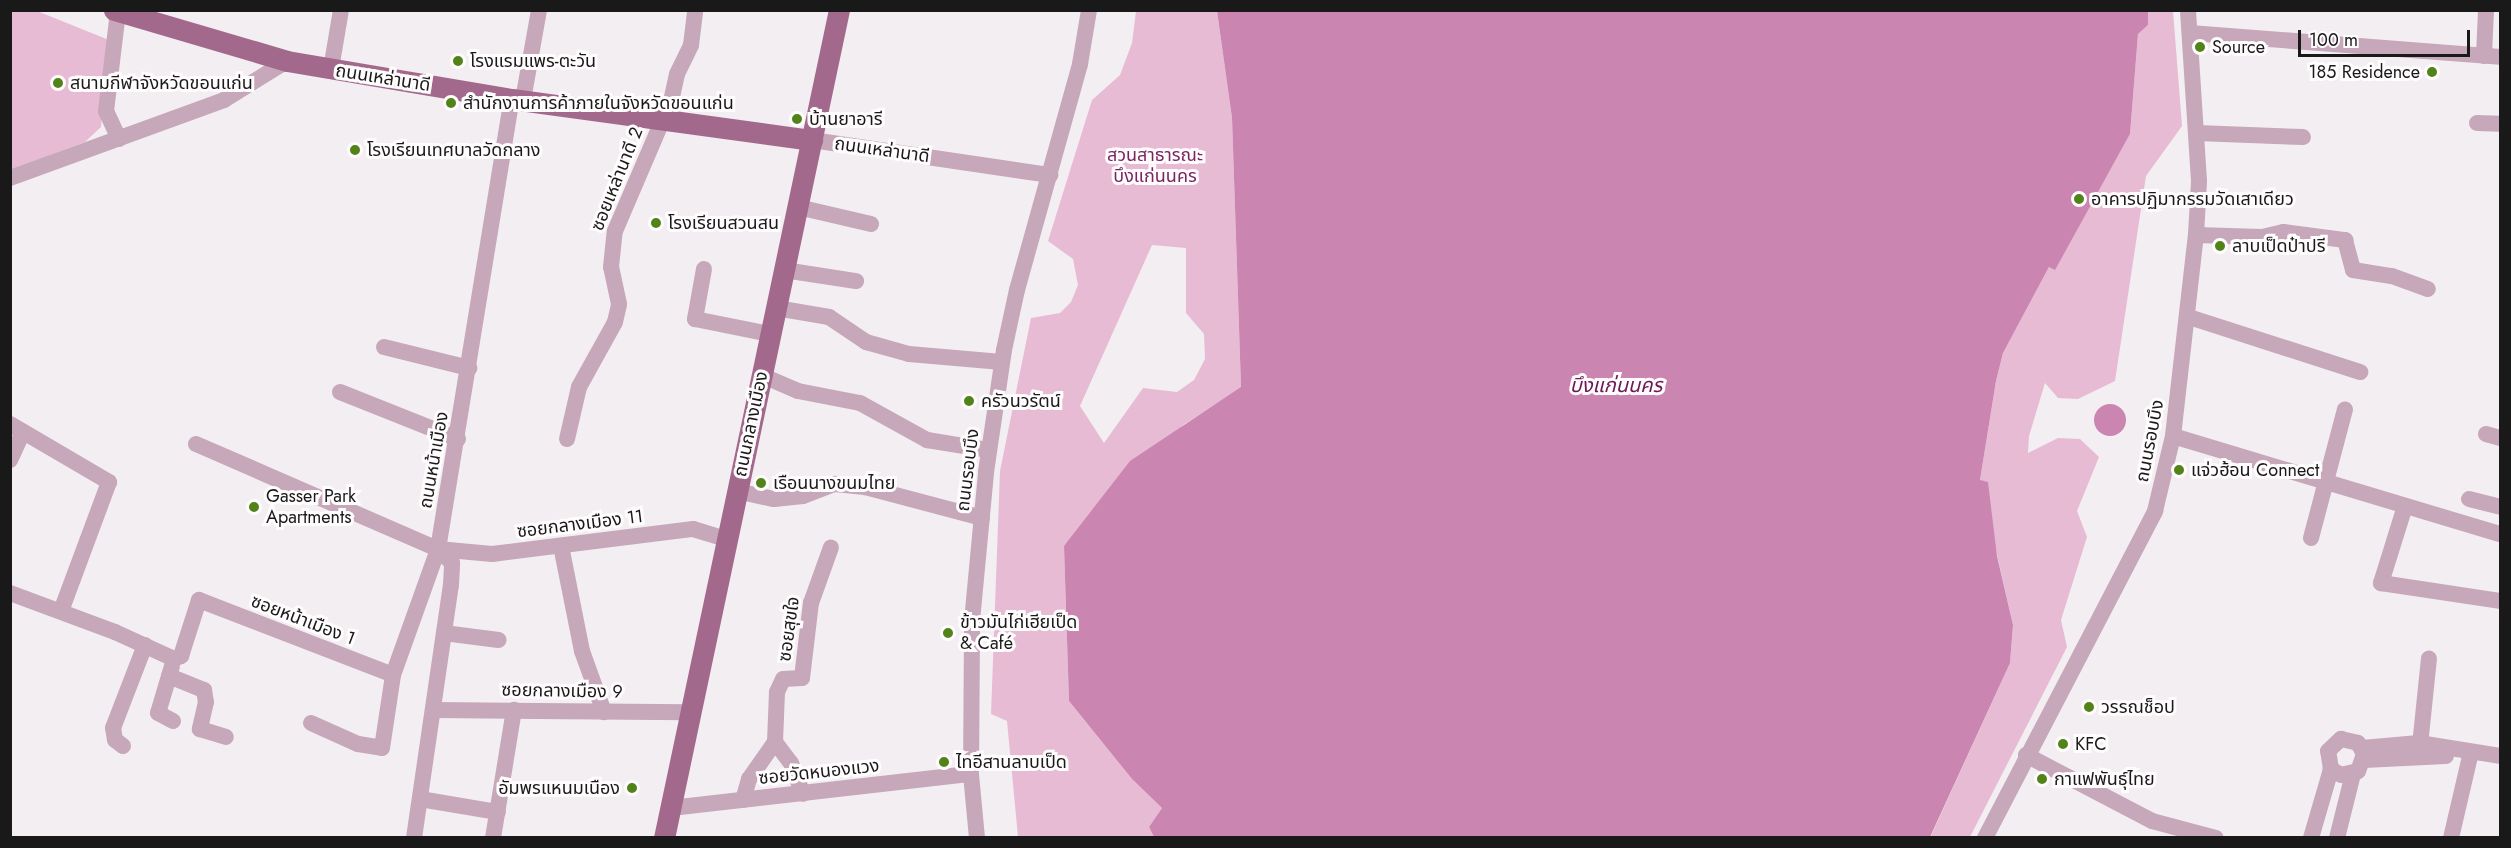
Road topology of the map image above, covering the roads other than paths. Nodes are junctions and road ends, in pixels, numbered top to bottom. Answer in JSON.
{"nodes":[{"id":1,"x":341,"y":10,"type":"edge"},
{"id":2,"x":539,"y":10,"type":"edge"},
{"id":3,"x":695,"y":10,"type":"edge"},
{"id":4,"x":839,"y":10,"type":"edge"},
{"id":5,"x":1089,"y":10,"type":"edge"},
{"id":6,"x":2188,"y":10,"type":"edge"},
{"id":7,"x":2487,"y":10,"type":"edge"},
{"id":8,"x":116,"y":11,"type":"edge"},
{"id":9,"x":157,"y":17,"type":"edge"},
{"id":10,"x":2190,"y":33,"type":"junction"},
{"id":11,"x":2492,"y":56,"type":"edge"},
{"id":12,"x":287,"y":61,"type":"junction"},
{"id":13,"x":331,"y":69,"type":"junction"},
{"id":14,"x":518,"y":100,"type":"junction"},
{"id":15,"x":665,"y":120,"type":"junction"},
{"id":16,"x":2477,"y":123,"type":"dead end"},
{"id":17,"x":2500,"y":124,"type":"edge"},
{"id":18,"x":2197,"y":133,"type":"junction"},
{"id":19,"x":2303,"y":137,"type":"dead end"},
{"id":20,"x":119,"y":139,"type":"junction"},
{"id":21,"x":812,"y":140,"type":"junction"},
{"id":22,"x":1050,"y":175,"type":"junction"},
{"id":23,"x":10,"y":178,"type":"edge"},
{"id":24,"x":798,"y":207,"type":"junction"},
{"id":25,"x":870,"y":224,"type":"dead end"},
{"id":26,"x":2196,"y":235,"type":"junction"},
{"id":27,"x":704,"y":269,"type":"dead end"},
{"id":28,"x":784,"y":270,"type":"junction"},
{"id":29,"x":856,"y":281,"type":"dead end"},
{"id":30,"x":2428,"y":289,"type":"dead end"},
{"id":31,"x":776,"y":308,"type":"junction"},
{"id":32,"x":2189,"y":317,"type":"junction"},
{"id":33,"x":770,"y":334,"type":"junction"},
{"id":34,"x":384,"y":347,"type":"dead end"},
{"id":35,"x":1002,"y":362,"type":"junction"},
{"id":36,"x":469,"y":368,"type":"junction"},
{"id":37,"x":2360,"y":372,"type":"dead end"},
{"id":38,"x":761,"y":375,"type":"junction"},
{"id":39,"x":340,"y":392,"type":"dead end"},
{"id":40,"x":2345,"y":409,"type":"dead end"},
{"id":41,"x":16,"y":429,"type":"edge"},
{"id":42,"x":2173,"y":436,"type":"junction"},
{"id":43,"x":458,"y":439,"type":"junction"},
{"id":44,"x":567,"y":439,"type":"dead end"},
{"id":45,"x":196,"y":444,"type":"dead end"},
{"id":46,"x":989,"y":450,"type":"junction"},
{"id":47,"x":10,"y":460,"type":"edge"},
{"id":48,"x":2327,"y":480,"type":"junction"},
{"id":49,"x":736,"y":491,"type":"junction"},
{"id":50,"x":2469,"y":499,"type":"dead end"},
{"id":51,"x":2405,"y":506,"type":"junction"},
{"id":52,"x":2500,"y":507,"type":"edge"},
{"id":53,"x":982,"y":518,"type":"junction"},
{"id":54,"x":2500,"y":534,"type":"edge"},
{"id":55,"x":2311,"y":538,"type":"dead end"},
{"id":56,"x":726,"y":539,"type":"junction"},
{"id":57,"x":561,"y":546,"type":"junction"},
{"id":58,"x":831,"y":547,"type":"dead end"},
{"id":59,"x":438,"y":549,"type":"junction"},
{"id":60,"x":10,"y":593,"type":"edge"},
{"id":61,"x":2500,"y":601,"type":"edge"},
{"id":62,"x":61,"y":611,"type":"junction"},
{"id":63,"x":444,"y":633,"type":"junction"},
{"id":64,"x":499,"y":640,"type":"dead end"},
{"id":65,"x":145,"y":645,"type":"junction"},
{"id":66,"x":174,"y":659,"type":"junction"},
{"id":67,"x":2429,"y":659,"type":"dead end"},
{"id":68,"x":393,"y":675,"type":"junction"},
{"id":69,"x":169,"y":676,"type":"junction"},
{"id":70,"x":435,"y":710,"type":"junction"},
{"id":71,"x":514,"y":710,"type":"junction"},
{"id":72,"x":604,"y":712,"type":"junction"},
{"id":73,"x":688,"y":712,"type":"junction"},
{"id":74,"x":173,"y":721,"type":"dead end"},
{"id":75,"x":311,"y":723,"type":"dead end"},
{"id":76,"x":226,"y":737,"type":"dead end"},
{"id":77,"x":775,"y":742,"type":"junction"},
{"id":78,"x":123,"y":746,"type":"dead end"},
{"id":79,"x":2419,"y":750,"type":"junction"},
{"id":80,"x":2471,"y":752,"type":"junction"},
{"id":81,"x":2363,"y":754,"type":"junction"},
{"id":82,"x":2026,"y":755,"type":"junction"},
{"id":83,"x":2500,"y":756,"type":"edge"},
{"id":84,"x":2331,"y":769,"type":"junction"},
{"id":85,"x":971,"y":774,"type":"junction"},
{"id":86,"x":2353,"y":774,"type":"junction"},
{"id":87,"x":803,"y":794,"type":"junction"},
{"id":88,"x":420,"y":799,"type":"junction"},
{"id":89,"x":743,"y":800,"type":"junction"},
{"id":90,"x":671,"y":808,"type":"junction"},
{"id":91,"x":498,"y":812,"type":"junction"},
{"id":92,"x":414,"y":837,"type":"edge"},
{"id":93,"x":493,"y":837,"type":"edge"},
{"id":94,"x":664,"y":837,"type":"edge"},
{"id":95,"x":977,"y":837,"type":"edge"},
{"id":96,"x":1985,"y":837,"type":"edge"},
{"id":97,"x":2216,"y":837,"type":"edge"},
{"id":98,"x":2311,"y":837,"type":"edge"},
{"id":99,"x":2337,"y":837,"type":"edge"},
{"id":100,"x":2451,"y":837,"type":"edge"}],
"edges":[{"from":1,"to":13,"type":"street"},
{"from":2,"to":14,"type":"street","name":"ถนนหน้าเมือง"},
{"from":3,"to":15,"type":"street","name":"ซอยเหล่านาดี 2"},
{"from":4,"to":21,"type":"main road","name":"ถนนกลางเมือง"},
{"from":5,"to":22,"type":"street","name":"ถนนรอบบึง"},
{"from":6,"to":10,"type":"street","name":"ถนนรอบบึง"},
{"from":7,"to":11,"type":"street"},
{"from":8,"to":9,"type":"main road","name":"ถนนเหล่านาดี"},
{"from":8,"to":20,"type":"street"},
{"from":9,"to":12,"type":"main road","name":"ถนนเหล่านาดี"},
{"from":10,"to":11,"type":"street"},
{"from":10,"to":18,"type":"street","name":"ถนนรอบบึง"},
{"from":12,"to":13,"type":"main road","name":"ถนนเหล่านาดี"},
{"from":12,"to":20,"type":"street"},
{"from":13,"to":14,"type":"main road","name":"ถนนเหล่านาดี"},
{"from":14,"to":15,"type":"main road","name":"ถนนเหล่านาดี"},
{"from":14,"to":36,"type":"street","name":"ถนนหน้าเมือง"},
{"from":15,"to":21,"type":"main road","name":"ถนนเหล่านาดี"},
{"from":15,"to":44,"type":"street","name":"ซอยเหล่านาดี 2"},
{"from":16,"to":17,"type":"street"},
{"from":18,"to":19,"type":"street"},
{"from":18,"to":26,"type":"street","name":"ถนนรอบบึง"},
{"from":20,"to":23,"type":"street"},
{"from":21,"to":22,"type":"street","name":"ถนนเหล่านาดี"},
{"from":21,"to":24,"type":"main road","name":"ถนนกลางเมือง"},
{"from":22,"to":35,"type":"street","name":"ถนนรอบบึง"},
{"from":24,"to":25,"type":"street"},
{"from":24,"to":28,"type":"main road","name":"ถนนกลางเมือง"},
{"from":26,"to":30,"type":"street"},
{"from":26,"to":32,"type":"street","name":"ถนนรอบบึง"},
{"from":27,"to":33,"type":"street"},
{"from":28,"to":29,"type":"street"},
{"from":28,"to":31,"type":"main road","name":"ถนนกลางเมือง"},
{"from":31,"to":33,"type":"main road","name":"ถนนกลางเมือง"},
{"from":31,"to":35,"type":"street"},
{"from":32,"to":37,"type":"street"},
{"from":32,"to":42,"type":"street","name":"ถนนรอบบึง"},
{"from":33,"to":38,"type":"main road","name":"ถนนกลางเมือง"},
{"from":34,"to":36,"type":"street"},
{"from":35,"to":46,"type":"street","name":"ถนนรอบบึง"},
{"from":36,"to":43,"type":"street","name":"ถนนหน้าเมือง"},
{"from":38,"to":46,"type":"street"},
{"from":38,"to":49,"type":"main road","name":"ถนนกลางเมือง"},
{"from":39,"to":43,"type":"street"},
{"from":40,"to":48,"type":"street"},
{"from":41,"to":47,"type":"street"},
{"from":41,"to":62,"type":"street"},
{"from":42,"to":48,"type":"street"},
{"from":42,"to":82,"type":"street","name":"ถนนรอบบึง"},
{"from":43,"to":59,"type":"street","name":"ถนนหน้าเมือง"},
{"from":45,"to":59,"type":"street","name":"ซอยกลางเมือง 11"},
{"from":46,"to":53,"type":"street","name":"ถนนรอบบึง"},
{"from":48,"to":51,"type":"street"},
{"from":48,"to":55,"type":"street"},
{"from":49,"to":53,"type":"street"},
{"from":49,"to":56,"type":"main road","name":"ถนนกลางเมือง"},
{"from":50,"to":52,"type":"street"},
{"from":51,"to":54,"type":"street"},
{"from":51,"to":61,"type":"street"},
{"from":53,"to":85,"type":"street","name":"ถนนรอบบึง"},
{"from":56,"to":57,"type":"street","name":"ซอยกลางเมือง 11"},
{"from":56,"to":73,"type":"main road","name":"ถนนกลางเมือง"},
{"from":57,"to":59,"type":"street","name":"ซอยกลางเมือง 11"},
{"from":57,"to":72,"type":"street"},
{"from":58,"to":77,"type":"street","name":"ซอยสุขใจ"},
{"from":59,"to":63,"type":"street"},
{"from":59,"to":68,"type":"street","name":"ถนนหน้าเมือง"},
{"from":60,"to":62,"type":"street"},
{"from":62,"to":65,"type":"street"},
{"from":63,"to":64,"type":"street"},
{"from":63,"to":70,"type":"street"},
{"from":65,"to":66,"type":"street"},
{"from":65,"to":78,"type":"street"},
{"from":66,"to":68,"type":"street","name":"ซอยหน้าเมือง 1"},
{"from":66,"to":69,"type":"street"},
{"from":67,"to":79,"type":"street"},
{"from":68,"to":75,"type":"street","name":"ถนนหน้าเมือง"},
{"from":69,"to":74,"type":"street"},
{"from":69,"to":76,"type":"street"},
{"from":70,"to":71,"type":"street","name":"ซอยกลางเมือง 9"},
{"from":70,"to":88,"type":"street"},
{"from":71,"to":72,"type":"street","name":"ซอยกลางเมือง 9"},
{"from":71,"to":91,"type":"street"},
{"from":72,"to":73,"type":"street","name":"ซอยกลางเมือง 9"},
{"from":73,"to":90,"type":"main road","name":"ถนนกลางเมือง"},
{"from":77,"to":87,"type":"street"},
{"from":77,"to":89,"type":"street"},
{"from":79,"to":80,"type":"street"},
{"from":79,"to":81,"type":"street"},
{"from":80,"to":83,"type":"street"},
{"from":80,"to":100,"type":"street"},
{"from":81,"to":84,"type":"street"},
{"from":81,"to":86,"type":"street"},
{"from":82,"to":96,"type":"street","name":"ถนนรอบบึง"},
{"from":82,"to":97,"type":"street"},
{"from":84,"to":86,"type":"street"},
{"from":84,"to":98,"type":"street"},
{"from":85,"to":87,"type":"street","name":"ซอยวัดหนองแวง"},
{"from":85,"to":95,"type":"street","name":"ถนนรอบบึง"},
{"from":86,"to":99,"type":"street"},
{"from":87,"to":89,"type":"street","name":"ซอยวัดหนองแวง"},
{"from":88,"to":91,"type":"street"},
{"from":88,"to":92,"type":"street"},
{"from":89,"to":90,"type":"street","name":"ซอยวัดหนองแวง"},
{"from":90,"to":94,"type":"main road","name":"ถนนกลางเมือง"},
{"from":91,"to":93,"type":"street"}]}
